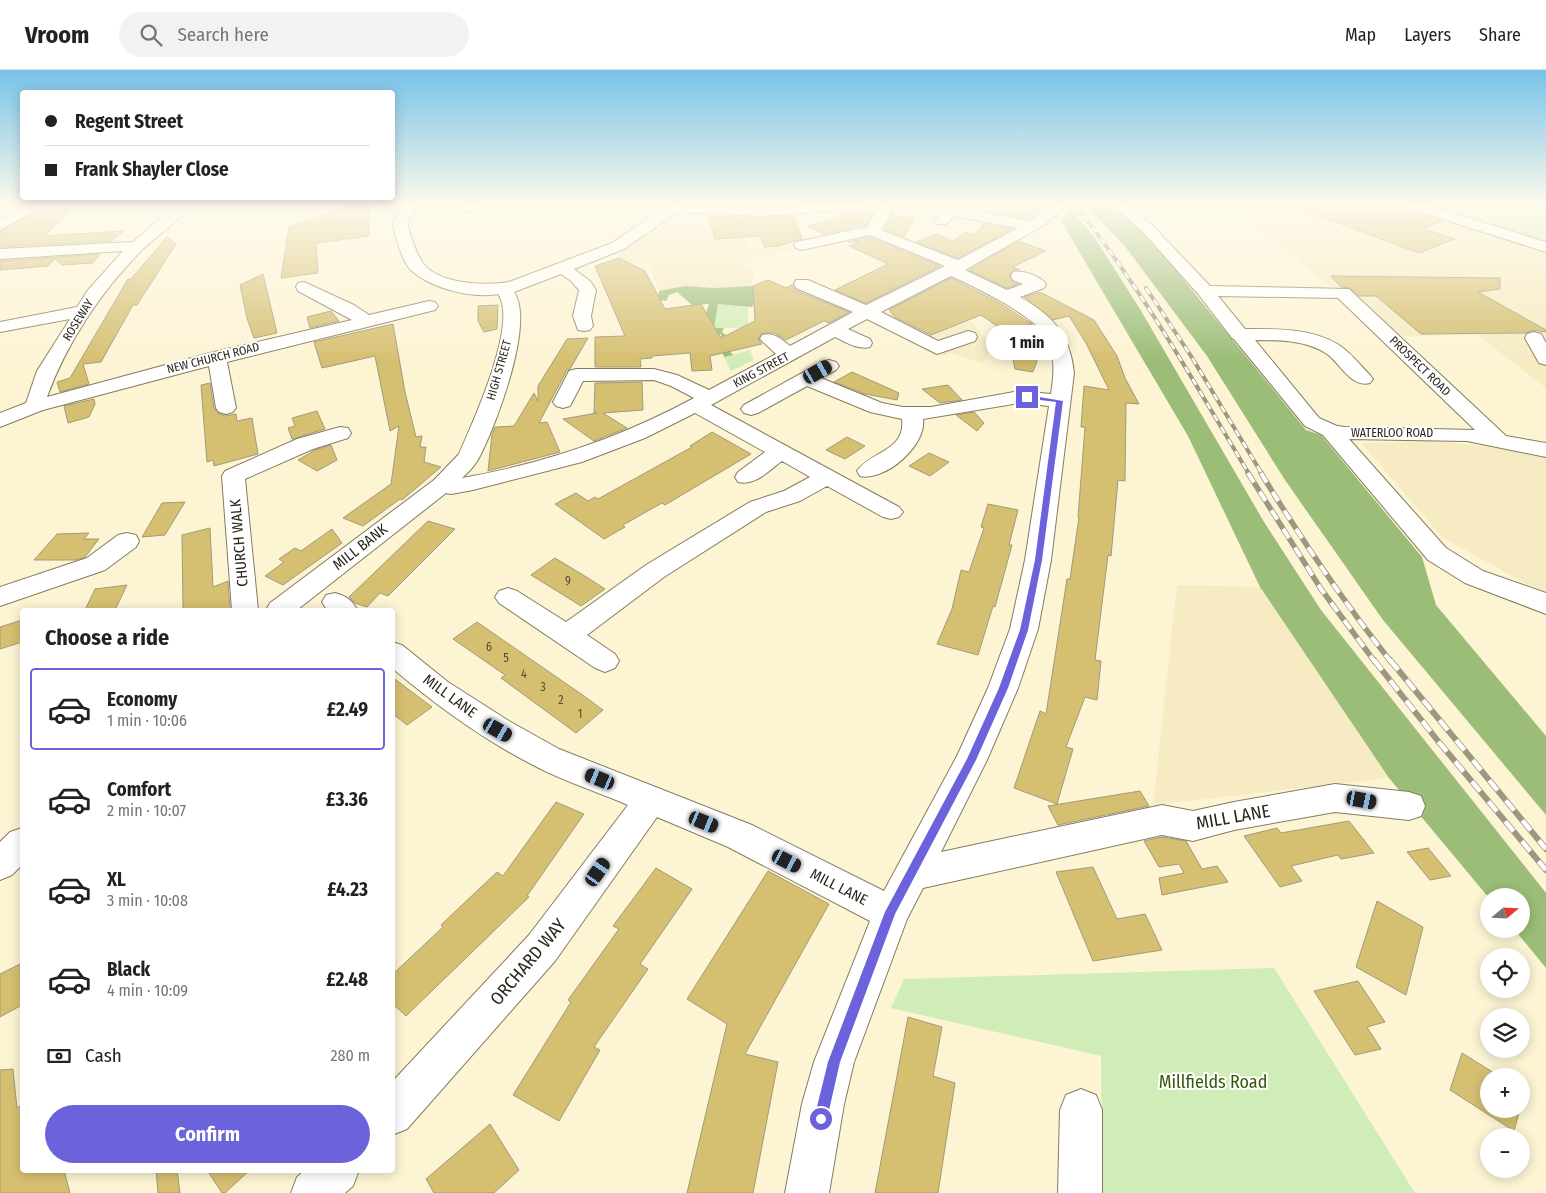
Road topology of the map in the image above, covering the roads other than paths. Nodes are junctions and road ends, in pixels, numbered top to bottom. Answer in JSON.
{"nodes":[{"id":1,"x":126,"y":257,"type":"edge"},
{"id":2,"x":412,"y":257,"type":"edge"},
{"id":3,"x":589,"y":257,"type":"edge"},
{"id":4,"x":932,"y":257,"type":"edge"},
{"id":5,"x":975,"y":257,"type":"edge"},
{"id":6,"x":1174,"y":257,"type":"edge"},
{"id":7,"x":562,"y":268,"type":"junction"},
{"id":8,"x":956,"y":268,"type":"junction"},
{"id":9,"x":802,"y":284,"type":"dead end"},
{"id":10,"x":304,"y":287,"type":"dead end"},
{"id":11,"x":503,"y":289,"type":"junction"},
{"id":12,"x":1205,"y":291,"type":"junction"},
{"id":13,"x":429,"y":306,"type":"dead end"},
{"id":14,"x":81,"y":312,"type":"junction"},
{"id":15,"x":867,"y":312,"type":"junction"},
{"id":16,"x":365,"y":321,"type":"junction"},
{"id":17,"x":584,"y":326,"type":"dead end"},
{"id":18,"x":0,"y":327,"type":"edge"},
{"id":19,"x":835,"y":330,"type":"junction"},
{"id":20,"x":1238,"y":334,"type":"junction"},
{"id":21,"x":968,"y":337,"type":"dead end"},
{"id":22,"x":1534,"y":338,"type":"dead end"},
{"id":23,"x":769,"y":339,"type":"dead end"},
{"id":24,"x":862,"y":342,"type":"dead end"},
{"id":25,"x":789,"y":355,"type":"junction"},
{"id":26,"x":217,"y":357,"type":"junction"},
{"id":27,"x":1546,"y":359,"type":"edge"},
{"id":28,"x":829,"y":366,"type":"dead end"},
{"id":29,"x":806,"y":379,"type":"junction"},
{"id":30,"x":1363,"y":379,"type":"dead end"},
{"id":31,"x":703,"y":401,"type":"junction"},
{"id":32,"x":1060,"y":401,"type":"junction"},
{"id":33,"x":563,"y":402,"type":"dead end"},
{"id":34,"x":36,"y":406,"type":"junction"},
{"id":35,"x":226,"y":408,"type":"dead end"},
{"id":36,"x":751,"y":409,"type":"dead end"},
{"id":37,"x":912,"y":414,"type":"junction"},
{"id":38,"x":0,"y":421,"type":"edge"},
{"id":39,"x":1334,"y":432,"type":"junction"},
{"id":40,"x":340,"y":433,"type":"dead end"},
{"id":41,"x":1498,"y":440,"type":"junction"},
{"id":42,"x":1546,"y":450,"type":"edge"},
{"id":43,"x":781,"y":451,"type":"junction"},
{"id":44,"x":868,"y":471,"type":"dead end"},
{"id":45,"x":746,"y":477,"type":"dead end"},
{"id":46,"x":827,"y":477,"type":"junction"},
{"id":47,"x":442,"y":485,"type":"junction"},
{"id":48,"x":891,"y":512,"type":"dead end"},
{"id":49,"x":127,"y":541,"type":"dead end"},
{"id":50,"x":3,"y":596,"type":"edge"},
{"id":51,"x":508,"y":596,"type":"dead end"},
{"id":52,"x":1546,"y":605,"type":"edge"},
{"id":53,"x":245,"y":608,"type":"edge"},
{"id":54,"x":282,"y":608,"type":"edge"},
{"id":55,"x":568,"y":635,"type":"junction"},
{"id":56,"x":395,"y":654,"type":"edge"},
{"id":57,"x":605,"y":661,"type":"dead end"},
{"id":58,"x":651,"y":800,"type":"junction"},
{"id":59,"x":1409,"y":806,"type":"dead end"},
{"id":60,"x":20,"y":845,"type":"edge"},
{"id":61,"x":0,"y":864,"type":"edge"},
{"id":62,"x":912,"y":874,"type":"junction"},
{"id":63,"x":891,"y":912,"type":"junction"},
{"id":64,"x":1081,"y":1110,"type":"dead end"},
{"id":65,"x":395,"y":1111,"type":"edge"},
{"id":66,"x":333,"y":1173,"type":"edge"},
{"id":67,"x":313,"y":1193,"type":"edge"},
{"id":68,"x":807,"y":1193,"type":"edge"},
{"id":69,"x":1080,"y":1193,"type":"edge"}],
"edges":[{"from":1,"to":14,"type":"street","name":"ROSEWAY"},
{"from":2,"to":11,"type":"street"},
{"from":3,"to":7,"type":"street"},
{"from":4,"to":8,"type":"street"},
{"from":5,"to":8,"type":"street","name":"KING STREET"},
{"from":6,"to":12,"type":"street","name":"WATERLOO ROAD"},
{"from":7,"to":11,"type":"street"},
{"from":7,"to":17,"type":"street"},
{"from":8,"to":15,"type":"street","name":"KING STREET"},
{"from":8,"to":32,"type":"street"},
{"from":9,"to":15,"type":"street"},
{"from":10,"to":16,"type":"street"},
{"from":11,"to":47,"type":"street","name":"HIGH STREET"},
{"from":12,"to":20,"type":"street","name":"WATERLOO ROAD"},
{"from":12,"to":41,"type":"street","name":"PROSPECT ROAD"},
{"from":13,"to":16,"type":"street","name":"NEW CHURCH ROAD"},
{"from":14,"to":18,"type":"street"},
{"from":14,"to":34,"type":"street","name":"ROSEWAY"},
{"from":15,"to":19,"type":"street","name":"KING STREET"},
{"from":15,"to":21,"type":"street"},
{"from":16,"to":26,"type":"street","name":"NEW CHURCH ROAD"},
{"from":19,"to":24,"type":"street"},
{"from":19,"to":25,"type":"street","name":"KING STREET"},
{"from":20,"to":30,"type":"street"},
{"from":20,"to":39,"type":"street","name":"WATERLOO ROAD"},
{"from":22,"to":27,"type":"street"},
{"from":23,"to":25,"type":"street"},
{"from":25,"to":31,"type":"street","name":"KING STREET"},
{"from":26,"to":34,"type":"street","name":"NEW CHURCH ROAD"},
{"from":26,"to":35,"type":"street"},
{"from":28,"to":29,"type":"street"},
{"from":29,"to":36,"type":"street"},
{"from":29,"to":37,"type":"street"},
{"from":31,"to":33,"type":"street"},
{"from":31,"to":43,"type":"street"},
{"from":31,"to":47,"type":"street","name":"KING STREET"},
{"from":32,"to":37,"type":"street"},
{"from":32,"to":62,"type":"street"},
{"from":34,"to":38,"type":"street","name":"NEW CHURCH ROAD"},
{"from":37,"to":44,"type":"street"},
{"from":39,"to":41,"type":"street","name":"WATERLOO ROAD"},
{"from":39,"to":52,"type":"street"},
{"from":40,"to":53,"type":"street","name":"CHURCH WALK"},
{"from":41,"to":42,"type":"street","name":"WATERLOO ROAD"},
{"from":43,"to":45,"type":"street"},
{"from":43,"to":46,"type":"street"},
{"from":46,"to":48,"type":"street"},
{"from":46,"to":55,"type":"street"},
{"from":47,"to":54,"type":"street","name":"MILL BANK"},
{"from":49,"to":50,"type":"street"},
{"from":51,"to":55,"type":"street"},
{"from":55,"to":57,"type":"street"},
{"from":56,"to":58,"type":"street","name":"MILL LANE"},
{"from":58,"to":63,"type":"street","name":"MILL LANE"},
{"from":58,"to":65,"type":"street","name":"ORCHARD WAY"},
{"from":59,"to":62,"type":"street","name":"MILL LANE"},
{"from":60,"to":61,"type":"street"},
{"from":62,"to":63,"type":"street"},
{"from":63,"to":68,"type":"street"},
{"from":64,"to":69,"type":"street"},
{"from":66,"to":67,"type":"street"}]}
